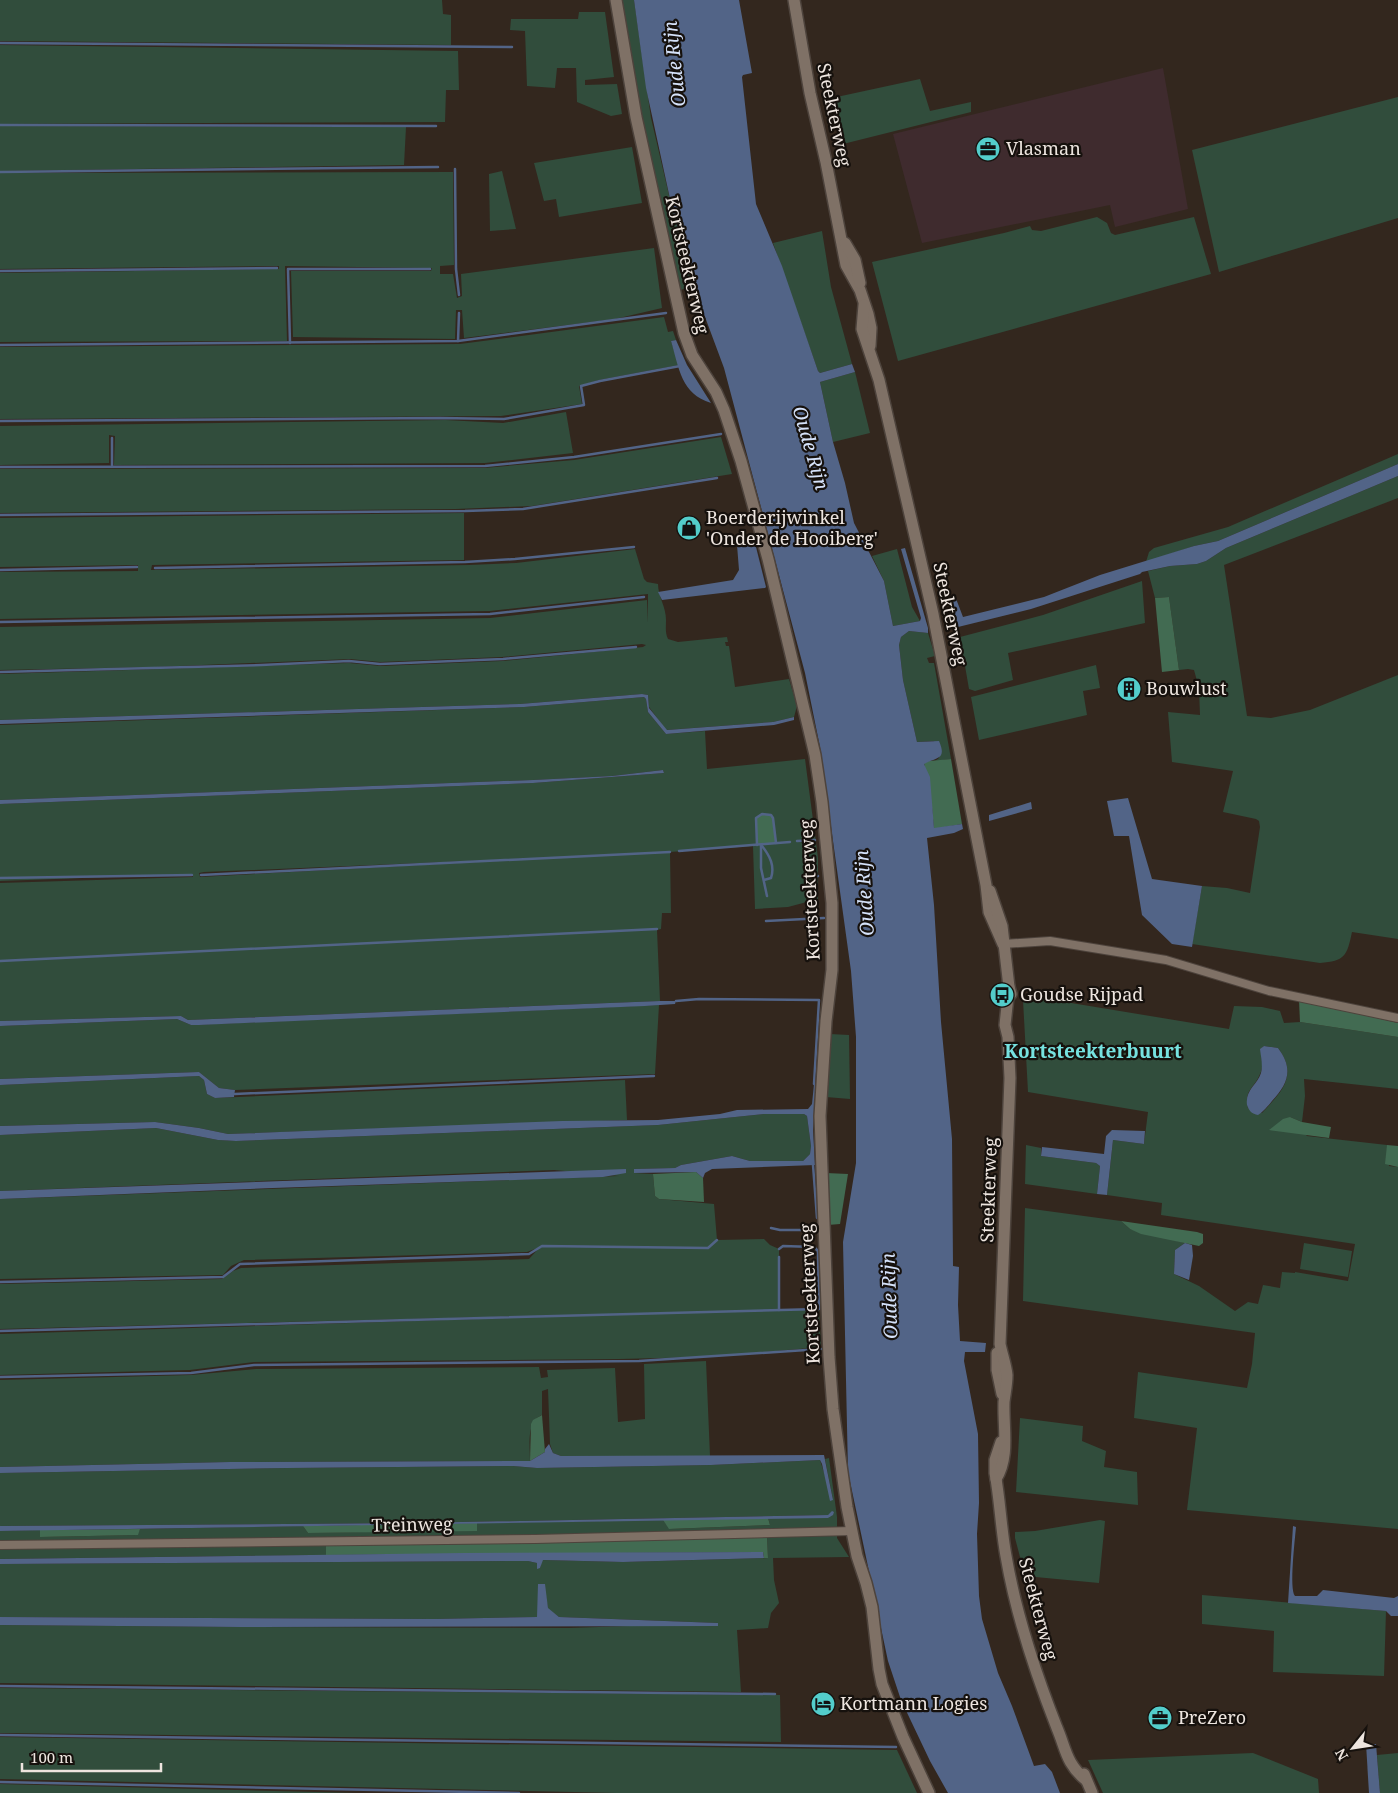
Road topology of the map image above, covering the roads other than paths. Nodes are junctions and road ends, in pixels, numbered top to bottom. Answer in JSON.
{"nodes":[{"id":1,"x":616,"y":0,"type":"edge"},
{"id":2,"x":794,"y":0,"type":"edge"},
{"id":3,"x":1003,"y":944,"type":"junction"},
{"id":4,"x":1398,"y":1018,"type":"edge"},
{"id":5,"x":852,"y":1531,"type":"junction"},
{"id":6,"x":0,"y":1545,"type":"edge"},
{"id":7,"x":929,"y":1793,"type":"edge"},
{"id":8,"x":1092,"y":1793,"type":"edge"}],
"edges":[{"from":1,"to":5,"type":"main road","name":"Kortsteekterweg"},
{"from":2,"to":3,"type":"main road","name":"Steekterweg"},
{"from":3,"to":4,"type":"street"},
{"from":3,"to":8,"type":"main road","name":"Steekterweg"},
{"from":5,"to":6,"type":"street","name":"Treinweg"},
{"from":5,"to":7,"type":"main road","name":"Kortsteekterweg"}]}
